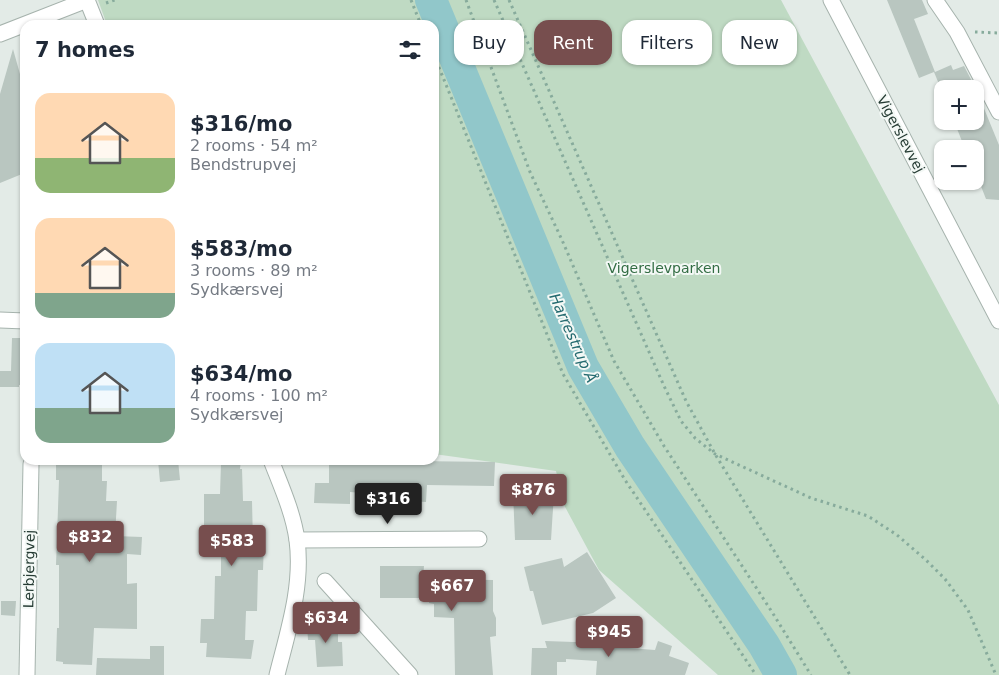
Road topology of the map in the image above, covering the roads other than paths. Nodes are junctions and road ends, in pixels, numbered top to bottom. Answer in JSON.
{"nodes":[{"id":1,"x":87,"y":0,"type":"edge"},
{"id":2,"x":831,"y":0,"type":"edge"},
{"id":3,"x":936,"y":0,"type":"edge"},
{"id":4,"x":36,"y":20,"type":"edge"},
{"id":5,"x":95,"y":20,"type":"edge"},
{"id":6,"x":20,"y":26,"type":"edge"},
{"id":7,"x":0,"y":34,"type":"edge"},
{"id":8,"x":999,"y":112,"type":"edge"},
{"id":9,"x":0,"y":320,"type":"edge"},
{"id":10,"x":20,"y":321,"type":"edge"},
{"id":11,"x":999,"y":321,"type":"edge"},
{"id":12,"x":31,"y":465,"type":"edge"},
{"id":13,"x":273,"y":465,"type":"edge"},
{"id":14,"x":479,"y":539,"type":"dead end"},
{"id":15,"x":297,"y":540,"type":"junction"},
{"id":16,"x":324,"y":581,"type":"dead end"},
{"id":17,"x":26,"y":675,"type":"edge"},
{"id":18,"x":277,"y":675,"type":"edge"},
{"id":19,"x":410,"y":675,"type":"edge"}],
"edges":[{"from":1,"to":4,"type":"street"},
{"from":1,"to":5,"type":"street"},
{"from":2,"to":11,"type":"street","name":"Vigerslevvej"},
{"from":3,"to":8,"type":"street"},
{"from":6,"to":7,"type":"street"},
{"from":9,"to":10,"type":"street"},
{"from":12,"to":17,"type":"street","name":"Lerbjergvej"},
{"from":13,"to":15,"type":"street"},
{"from":14,"to":15,"type":"street"},
{"from":15,"to":18,"type":"street"},
{"from":16,"to":19,"type":"street"}]}
